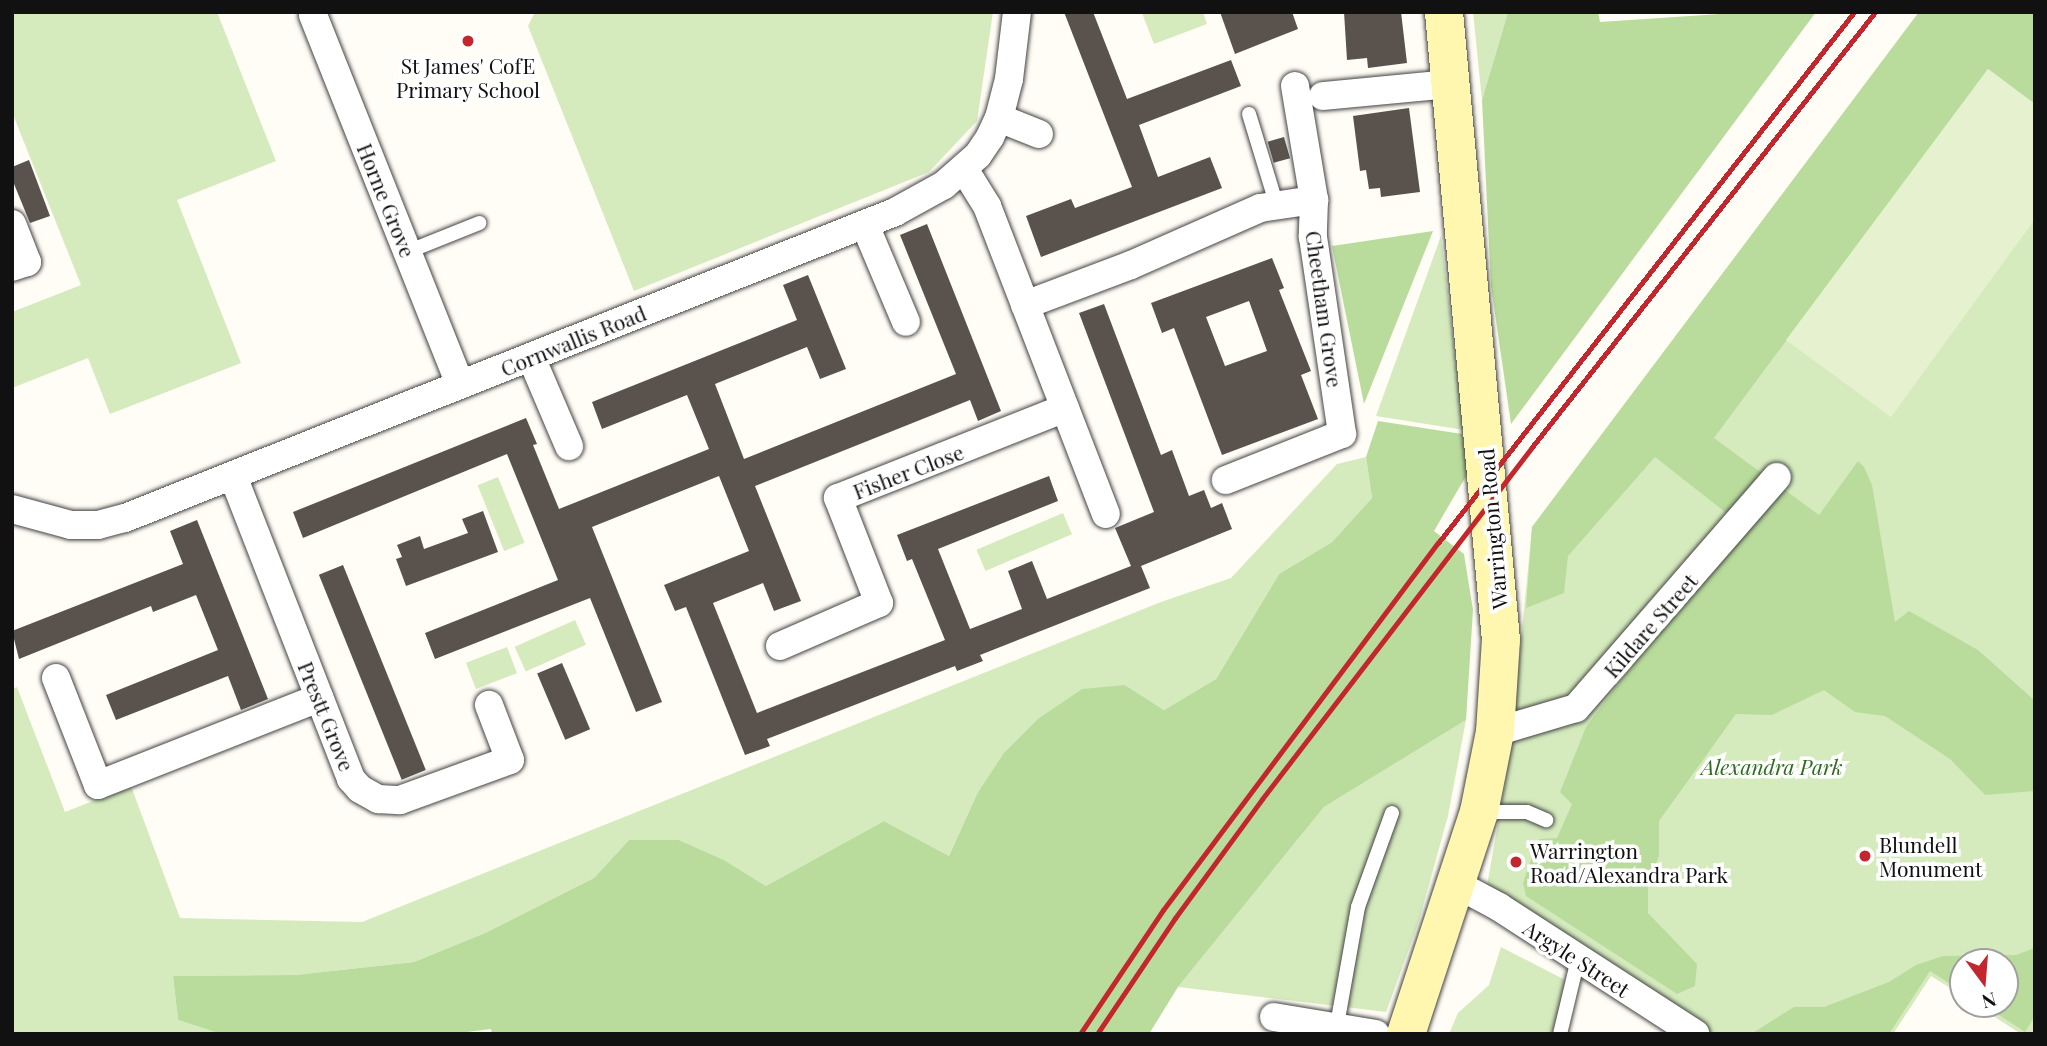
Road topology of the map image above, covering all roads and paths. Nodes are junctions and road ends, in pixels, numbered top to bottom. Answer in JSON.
{"nodes":[{"id":1,"x":1017,"y":12,"type":"edge"},
{"id":2,"x":1444,"y":12,"type":"edge"},
{"id":3,"x":313,"y":15,"type":"dead end"},
{"id":4,"x":1451,"y":83,"type":"junction"},
{"id":5,"x":1294,"y":86,"type":"dead end"},
{"id":6,"x":1323,"y":96,"type":"dead end"},
{"id":7,"x":1249,"y":114,"type":"dead end"},
{"id":8,"x":999,"y":118,"type":"junction"},
{"id":9,"x":1039,"y":134,"type":"dead end"},
{"id":10,"x":964,"y":169,"type":"junction"},
{"id":11,"x":1314,"y":200,"type":"junction"},
{"id":12,"x":1277,"y":206,"type":"junction"},
{"id":13,"x":12,"y":223,"type":"edge"},
{"id":14,"x":479,"y":223,"type":"dead end"},
{"id":15,"x":865,"y":225,"type":"junction"},
{"id":16,"x":407,"y":252,"type":"junction"},
{"id":17,"x":12,"y":267,"type":"edge"},
{"id":18,"x":1025,"y":305,"type":"junction"},
{"id":19,"x":906,"y":322,"type":"dead end"},
{"id":20,"x":531,"y":358,"type":"junction"},
{"id":21,"x":460,"y":385,"type":"junction"},
{"id":22,"x":1065,"y":408,"type":"junction"},
{"id":23,"x":569,"y":446,"type":"dead end"},
{"id":24,"x":233,"y":476,"type":"junction"},
{"id":25,"x":1777,"y":477,"type":"dead end"},
{"id":26,"x":1226,"y":480,"type":"dead end"},
{"id":27,"x":12,"y":509,"type":"edge"},
{"id":28,"x":1106,"y":514,"type":"dead end"},
{"id":29,"x":780,"y":646,"type":"dead end"},
{"id":30,"x":56,"y":678,"type":"dead end"},
{"id":31,"x":319,"y":698,"type":"junction"},
{"id":32,"x":489,"y":705,"type":"dead end"},
{"id":33,"x":1495,"y":732,"type":"junction"},
{"id":34,"x":1479,"y":812,"type":"junction"},
{"id":35,"x":1392,"y":813,"type":"dead end"},
{"id":36,"x":1546,"y":820,"type":"dead end"},
{"id":37,"x":1458,"y":884,"type":"junction"},
{"id":38,"x":1578,"y":959,"type":"junction"},
{"id":39,"x":1274,"y":1017,"type":"dead end"},
{"id":40,"x":1337,"y":1025,"type":"junction"},
{"id":41,"x":1376,"y":1034,"type":"edge"},
{"id":42,"x":1406,"y":1034,"type":"edge"},
{"id":43,"x":1560,"y":1034,"type":"edge"},
{"id":44,"x":1695,"y":1034,"type":"edge"}],
"edges":[{"from":1,"to":8,"type":"street","name":"Cornwallis Road"},
{"from":2,"to":4,"type":"main road","name":"Warrington Road"},
{"from":3,"to":16,"type":"street","name":"Horne Grove"},
{"from":4,"to":6,"type":"street"},
{"from":4,"to":33,"type":"main road","name":"Warrington Road"},
{"from":5,"to":11,"type":"street"},
{"from":7,"to":12,"type":"lane"},
{"from":8,"to":9,"type":"street"},
{"from":8,"to":10,"type":"street","name":"Cornwallis Road"},
{"from":10,"to":15,"type":"street","name":"Cornwallis Road"},
{"from":10,"to":18,"type":"street"},
{"from":11,"to":12,"type":"street","name":"Cheetham Grove"},
{"from":11,"to":26,"type":"street","name":"Cheetham Grove"},
{"from":12,"to":18,"type":"street","name":"Cheetham Grove"},
{"from":13,"to":17,"type":"street"},
{"from":14,"to":16,"type":"lane"},
{"from":15,"to":19,"type":"street"},
{"from":15,"to":20,"type":"street","name":"Cornwallis Road"},
{"from":16,"to":21,"type":"street","name":"Horne Grove"},
{"from":18,"to":22,"type":"street"},
{"from":20,"to":21,"type":"street","name":"Cornwallis Road"},
{"from":20,"to":23,"type":"street"},
{"from":21,"to":24,"type":"street","name":"Cornwallis Road"},
{"from":22,"to":28,"type":"street"},
{"from":22,"to":29,"type":"street","name":"Fisher Close"},
{"from":24,"to":27,"type":"street","name":"Cornwallis Road"},
{"from":24,"to":31,"type":"street","name":"Prestt Grove"},
{"from":25,"to":33,"type":"street","name":"Kildare Street"},
{"from":30,"to":31,"type":"street"},
{"from":31,"to":32,"type":"street","name":"Prestt Grove"},
{"from":33,"to":34,"type":"main road","name":"Warrington Road"},
{"from":34,"to":36,"type":"lane"},
{"from":34,"to":37,"type":"main road","name":"Warrington Road"},
{"from":35,"to":40,"type":"lane"},
{"from":37,"to":38,"type":"street","name":"Argyle Street"},
{"from":37,"to":42,"type":"main road","name":"Warrington Road"},
{"from":38,"to":43,"type":"lane"},
{"from":38,"to":44,"type":"street","name":"Argyle Street"},
{"from":39,"to":40,"type":"street"},
{"from":40,"to":41,"type":"street"}]}
